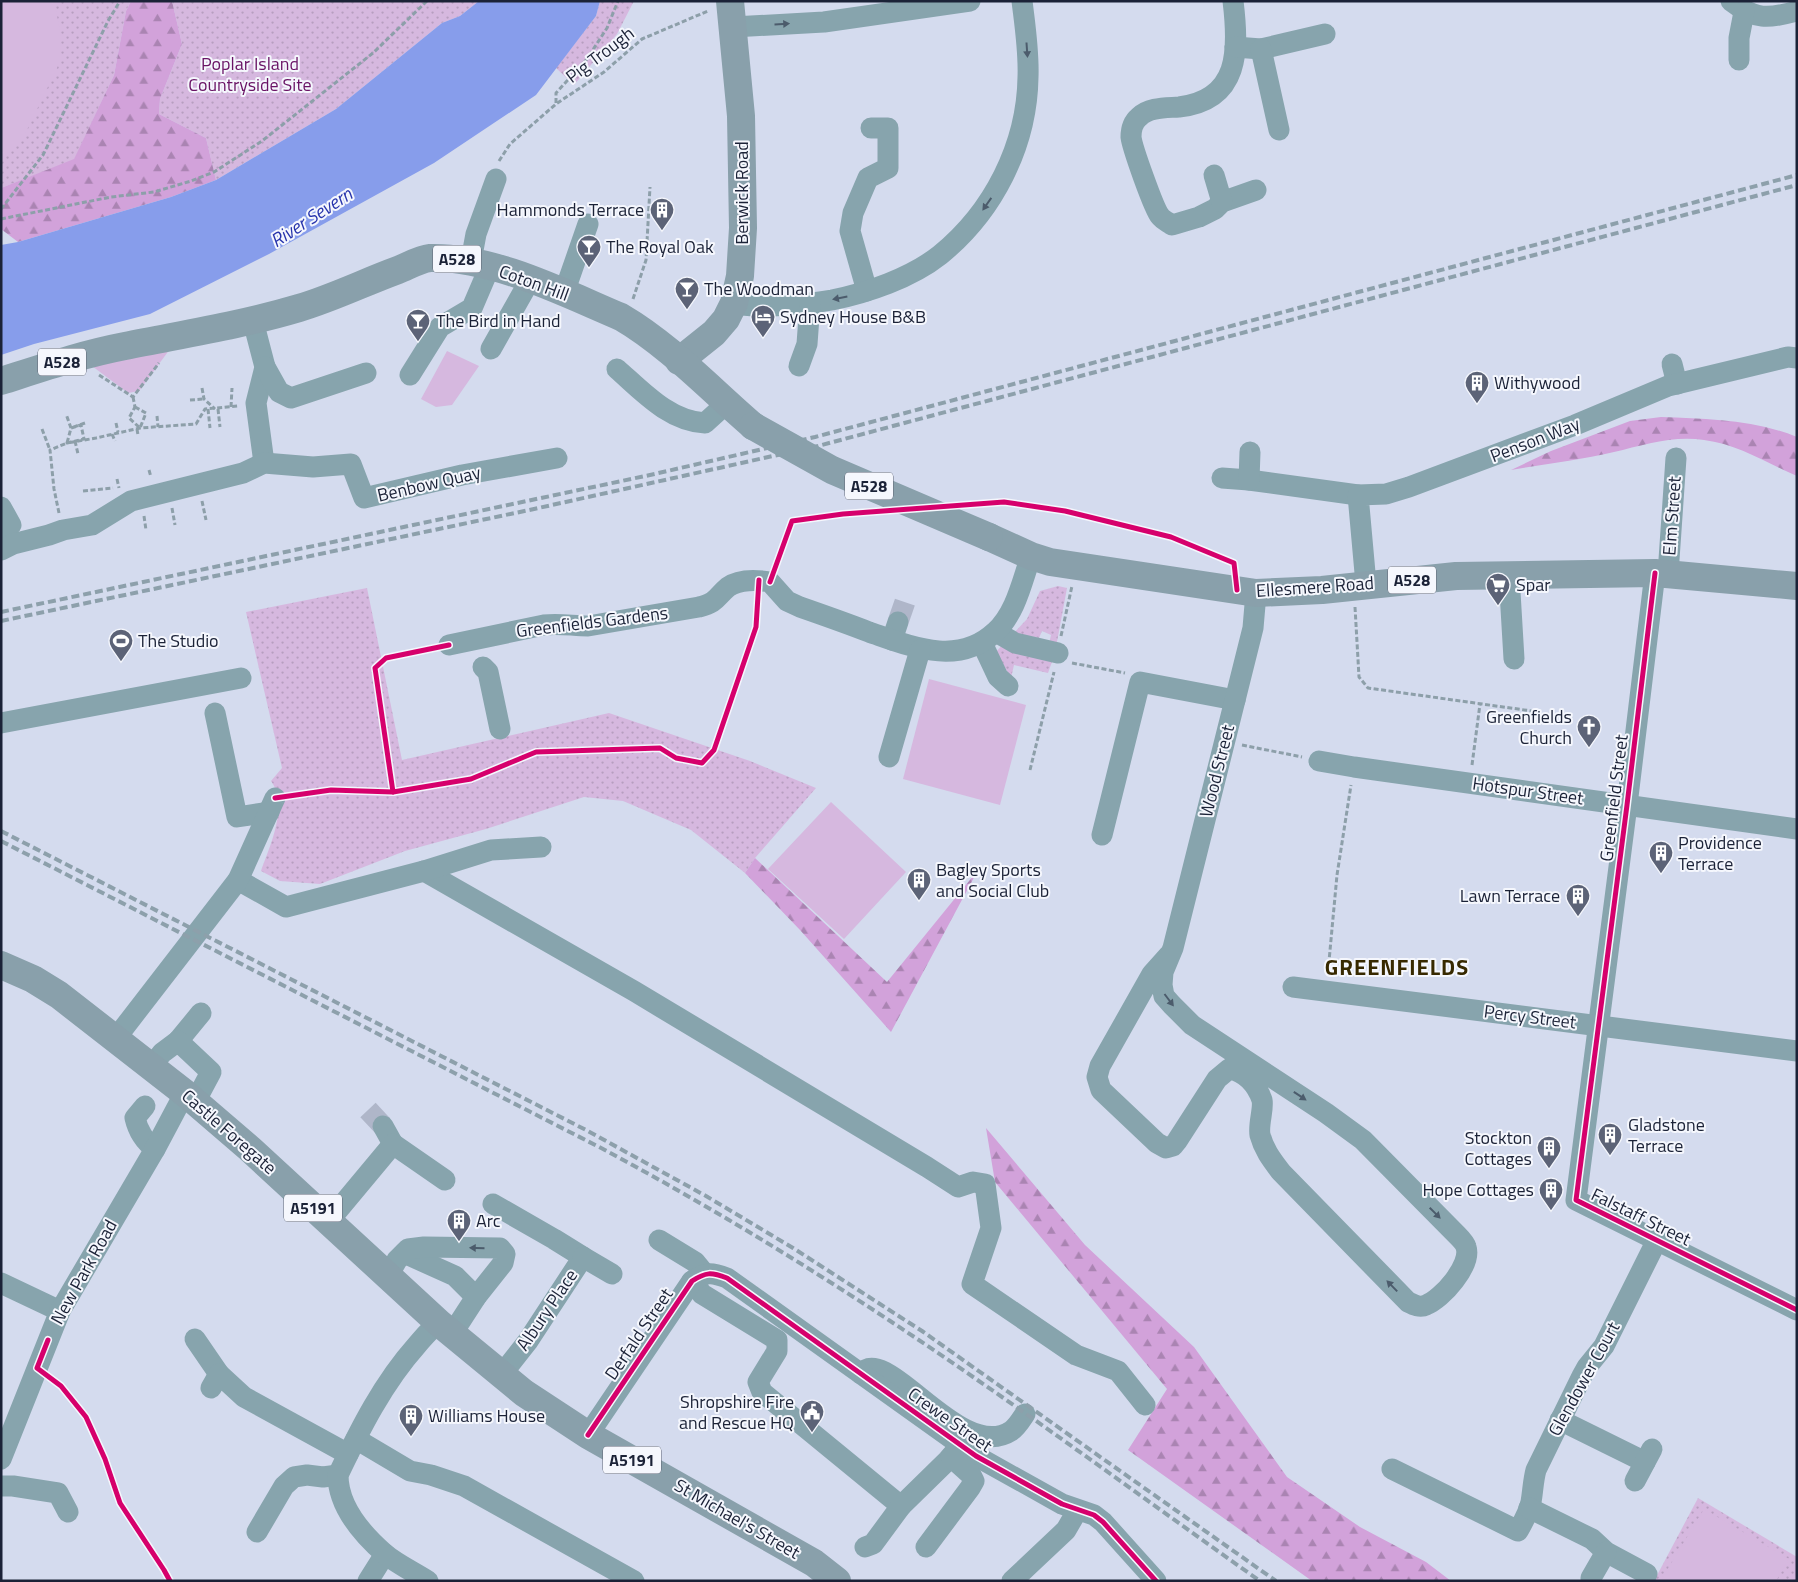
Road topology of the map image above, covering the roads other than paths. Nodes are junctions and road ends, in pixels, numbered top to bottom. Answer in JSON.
{"nodes":[{"id":1,"x":970,"y":1,"type":"edge"},
{"id":2,"x":1022,"y":1,"type":"edge"},
{"id":3,"x":1233,"y":1,"type":"edge"},
{"id":4,"x":1738,"y":6,"type":"edge"},
{"id":5,"x":1797,"y":11,"type":"edge"},
{"id":6,"x":726,"y":12,"type":"edge"},
{"id":7,"x":1325,"y":34,"type":"dead end"},
{"id":8,"x":1236,"y":47,"type":"junction"},
{"id":9,"x":1261,"y":49,"type":"junction"},
{"id":10,"x":1739,"y":60,"type":"dead end"},
{"id":11,"x":871,"y":128,"type":"dead end"},
{"id":12,"x":1279,"y":130,"type":"dead end"},
{"id":13,"x":1214,"y":175,"type":"dead end"},
{"id":14,"x":496,"y":179,"type":"dead end"},
{"id":15,"x":1256,"y":190,"type":"dead end"},
{"id":16,"x":1222,"y":202,"type":"junction"},
{"id":17,"x":588,"y":224,"type":"dead end"},
{"id":18,"x":481,"y":264,"type":"junction"},
{"id":19,"x":530,"y":280,"type":"junction"},
{"id":20,"x":867,"y":291,"type":"junction"},
{"id":21,"x":564,"y":293,"type":"junction"},
{"id":22,"x":734,"y":303,"type":"junction"},
{"id":23,"x":810,"y":303,"type":"junction"},
{"id":24,"x":253,"y":321,"type":"junction"},
{"id":25,"x":491,"y":349,"type":"dead end"},
{"id":26,"x":1797,"y":358,"type":"edge"},
{"id":27,"x":680,"y":361,"type":"junction"},
{"id":28,"x":265,"y":366,"type":"junction"},
{"id":29,"x":799,"y":366,"type":"dead end"},
{"id":30,"x":617,"y":369,"type":"dead end"},
{"id":31,"x":366,"y":372,"type":"dead end"},
{"id":32,"x":410,"y":375,"type":"dead end"},
{"id":33,"x":1,"y":381,"type":"edge"},
{"id":34,"x":726,"y":403,"type":"junction"},
{"id":35,"x":1250,"y":452,"type":"dead end"},
{"id":36,"x":556,"y":458,"type":"dead end"},
{"id":37,"x":1676,"y":458,"type":"dead end"},
{"id":38,"x":264,"y":463,"type":"junction"},
{"id":39,"x":1222,"y":478,"type":"dead end"},
{"id":40,"x":1249,"y":480,"type":"junction"},
{"id":41,"x":1358,"y":495,"type":"junction"},
{"id":42,"x":1,"y":507,"type":"edge"},
{"id":43,"x":1,"y":531,"type":"edge"},
{"id":44,"x":989,"y":537,"type":"joint"},
{"id":45,"x":1,"y":550,"type":"edge"},
{"id":46,"x":1031,"y":556,"type":"junction"},
{"id":47,"x":1661,"y":573,"type":"junction"},
{"id":48,"x":1510,"y":575,"type":"junction"},
{"id":49,"x":1360,"y":585,"type":"junction"},
{"id":50,"x":1797,"y":586,"type":"edge"},
{"id":51,"x":1256,"y":593,"type":"junction"},
{"id":52,"x":989,"y":637,"type":"junction"},
{"id":53,"x":449,"y":645,"type":"dead end"},
{"id":54,"x":920,"y":650,"type":"junction"},
{"id":55,"x":1057,"y":656,"type":"road end"},
{"id":56,"x":1514,"y":659,"type":"dead end"},
{"id":57,"x":483,"y":667,"type":"dead end"},
{"id":58,"x":241,"y":678,"type":"dead end"},
{"id":59,"x":1008,"y":686,"type":"dead end"},
{"id":60,"x":1235,"y":700,"type":"junction"},
{"id":61,"x":215,"y":713,"type":"dead end"},
{"id":62,"x":1,"y":723,"type":"edge"},
{"id":63,"x":500,"y":728,"type":"dead end"},
{"id":64,"x":889,"y":757,"type":"dead end"},
{"id":65,"x":1319,"y":761,"type":"road end"},
{"id":66,"x":1627,"y":805,"type":"junction"},
{"id":67,"x":1797,"y":829,"type":"edge"},
{"id":68,"x":1102,"y":834,"type":"dead end"},
{"id":69,"x":541,"y":847,"type":"dead end"},
{"id":70,"x":424,"y":871,"type":"junction"},
{"id":71,"x":238,"y":880,"type":"junction"},
{"id":72,"x":1171,"y":951,"type":"junction"},
{"id":73,"x":1,"y":965,"type":"edge"},
{"id":74,"x":1293,"y":987,"type":"dead end"},
{"id":75,"x":201,"y":1013,"type":"dead end"},
{"id":76,"x":1598,"y":1026,"type":"junction"},
{"id":77,"x":116,"y":1038,"type":"junction"},
{"id":78,"x":178,"y":1041,"type":"junction"},
{"id":79,"x":1797,"y":1051,"type":"edge"},
{"id":80,"x":151,"y":1067,"type":"junction"},
{"id":81,"x":190,"y":1098,"type":"junction"},
{"id":82,"x":145,"y":1106,"type":"dead end"},
{"id":83,"x":155,"y":1149,"type":"junction"},
{"id":84,"x":445,"y":1180,"type":"dead end"},
{"id":85,"x":493,"y":1204,"type":"dead end"},
{"id":86,"x":328,"y":1222,"type":"junction"},
{"id":87,"x":659,"y":1240,"type":"dead end"},
{"id":88,"x":1657,"y":1240,"type":"junction"},
{"id":89,"x":404,"y":1252,"type":"junction"},
{"id":90,"x":584,"y":1257,"type":"junction"},
{"id":91,"x":612,"y":1274,"type":"dead end"},
{"id":92,"x":388,"y":1276,"type":"junction"},
{"id":93,"x":698,"y":1277,"type":"junction"},
{"id":94,"x":1,"y":1282,"type":"edge"},
{"id":95,"x":476,"y":1297,"type":"junction"},
{"id":96,"x":1797,"y":1310,"type":"edge"},
{"id":97,"x":60,"y":1312,"type":"junction"},
{"id":98,"x":446,"y":1328,"type":"junction"},
{"id":99,"x":195,"y":1339,"type":"dead end"},
{"id":100,"x":502,"y":1374,"type":"junction"},
{"id":101,"x":861,"y":1374,"type":"junction"},
{"id":102,"x":1145,"y":1405,"type":"dead end"},
{"id":103,"x":1025,"y":1414,"type":"dead end"},
{"id":104,"x":1560,"y":1420,"type":"junction"},
{"id":105,"x":588,"y":1435,"type":"junction"},
{"id":106,"x":352,"y":1447,"type":"junction"},
{"id":107,"x":956,"y":1451,"type":"junction"},
{"id":108,"x":1,"y":1459,"type":"edge"},
{"id":109,"x":1392,"y":1470,"type":"dead end"},
{"id":110,"x":338,"y":1475,"type":"junction"},
{"id":111,"x":1635,"y":1481,"type":"dead end"},
{"id":112,"x":1,"y":1486,"type":"edge"},
{"id":113,"x":901,"y":1506,"type":"junction"},
{"id":114,"x":1529,"y":1508,"type":"junction"},
{"id":115,"x":1077,"y":1511,"type":"junction"},
{"id":116,"x":68,"y":1512,"type":"dead end"},
{"id":117,"x":257,"y":1532,"type":"dead end"},
{"id":118,"x":865,"y":1547,"type":"dead end"},
{"id":119,"x":926,"y":1547,"type":"dead end"},
{"id":120,"x":1606,"y":1552,"type":"junction"},
{"id":121,"x":385,"y":1554,"type":"junction"},
{"id":122,"x":1647,"y":1574,"type":"dead end"},
{"id":123,"x":418,"y":1578,"type":"edge"},
{"id":124,"x":1591,"y":1578,"type":"dead end"},
{"id":125,"x":368,"y":1581,"type":"edge"},
{"id":126,"x":634,"y":1581,"type":"edge"},
{"id":127,"x":837,"y":1581,"type":"edge"},
{"id":128,"x":1012,"y":1581,"type":"edge"},
{"id":129,"x":1156,"y":1581,"type":"edge"}],
"edges":[{"from":6,"to":1,"type":"street","one_way":true},
{"from":2,"to":20,"type":"street","one_way":true},
{"from":3,"to":8,"type":"street"},
{"from":4,"to":5,"type":"street"},
{"from":4,"to":10,"type":"street"},
{"from":6,"to":22,"type":"main road","name":"Berwick Road"},
{"from":7,"to":9,"type":"street"},
{"from":8,"to":9,"type":"street"},
{"from":8,"to":16,"type":"street"},
{"from":9,"to":12,"type":"street"},
{"from":11,"to":20,"type":"street"},
{"from":13,"to":16,"type":"street"},
{"from":14,"to":18,"type":"street"},
{"from":15,"to":16,"type":"street"},
{"from":17,"to":21,"type":"street"},
{"from":18,"to":19,"type":"main road","name":"Coton Hill","number":"A528"},
{"from":18,"to":24,"type":"main road","name":"Coton Hill","number":"A528"},
{"from":18,"to":32,"type":"street"},
{"from":19,"to":21,"type":"main road","name":"Coton Hill","number":"A528"},
{"from":19,"to":25,"type":"street"},
{"from":20,"to":23,"type":"street","one_way":true},
{"from":21,"to":27,"type":"main road","name":"Coton Hill","number":"A528"},
{"from":22,"to":23,"type":"street"},
{"from":22,"to":27,"type":"main road","name":"Berwick Road"},
{"from":23,"to":29,"type":"street"},
{"from":24,"to":28,"type":"street"},
{"from":24,"to":33,"type":"main road","name":"Coton Hill","number":"A528"},
{"from":26,"to":41,"type":"street","name":"Penson Way"},
{"from":27,"to":34,"type":"main road","name":"Coton Hill","number":"A528"},
{"from":28,"to":31,"type":"street"},
{"from":28,"to":38,"type":"street"},
{"from":30,"to":34,"type":"street"},
{"from":34,"to":44,"type":"main road","name":"Coton Hill","number":"A528","bridge":true},
{"from":35,"to":40,"type":"street"},
{"from":36,"to":38,"type":"street","name":"Benbow Quay"},
{"from":37,"to":47,"type":"street","name":"Elm Street"},
{"from":38,"to":45,"type":"street","name":"Benbow Quay"},
{"from":39,"to":40,"type":"street","name":"Penson Way"},
{"from":40,"to":41,"type":"street","name":"Penson Way"},
{"from":41,"to":49,"type":"street"},
{"from":42,"to":43,"type":"street"},
{"from":44,"to":46,"type":"main road","name":"Ellesmere Road","number":"A528"},
{"from":46,"to":51,"type":"main road","name":"Ellesmere Road","number":"A528"},
{"from":46,"to":52,"type":"street"},
{"from":47,"to":48,"type":"main road","name":"Ellesmere Road","number":"A528"},
{"from":47,"to":50,"type":"main road","name":"Ellesmere Road","number":"A528"},
{"from":47,"to":66,"type":"street","name":"Greenfield Street"},
{"from":48,"to":49,"type":"main road","name":"Ellesmere Road","number":"A528"},
{"from":48,"to":56,"type":"street"},
{"from":49,"to":51,"type":"main road","name":"Ellesmere Road","number":"A528"},
{"from":51,"to":60,"type":"street","name":"Wood Street"},
{"from":52,"to":54,"type":"street","name":"Greenfields Gardens"},
{"from":52,"to":55,"type":"street"},
{"from":52,"to":59,"type":"street"},
{"from":53,"to":54,"type":"street","name":"Greenfields Gardens"},
{"from":54,"to":64,"type":"street"},
{"from":57,"to":63,"type":"street"},
{"from":58,"to":62,"type":"street"},
{"from":60,"to":68,"type":"street"},
{"from":60,"to":72,"type":"street","name":"Wood Street"},
{"from":61,"to":71,"type":"street"},
{"from":65,"to":66,"type":"street","name":"Hotspur Street"},
{"from":66,"to":67,"type":"street","name":"Hotspur Street"},
{"from":66,"to":76,"type":"street","name":"Greenfield Street"},
{"from":69,"to":70,"type":"street"},
{"from":70,"to":71,"type":"street"},
{"from":70,"to":102,"type":"street"},
{"from":71,"to":77,"type":"street"},
{"from":72,"to":72,"type":"street","name":"Wood Street","one_way":true},
{"from":73,"to":77,"type":"main road","name":"Castle Foregate","number":"A5191"},
{"from":74,"to":76,"type":"street","name":"Percy Street"},
{"from":75,"to":78,"type":"street"},
{"from":76,"to":79,"type":"street","name":"Percy Street"},
{"from":76,"to":88,"type":"street","name":"Falstaff Street"},
{"from":77,"to":80,"type":"main road","name":"Castle Foregate","number":"A5191"},
{"from":78,"to":80,"type":"street"},
{"from":78,"to":81,"type":"street","name":"New Park Road"},
{"from":80,"to":81,"type":"main road","name":"Castle Foregate","number":"A5191"},
{"from":81,"to":83,"type":"street","name":"New Park Road"},
{"from":81,"to":86,"type":"main road","name":"Castle Foregate","number":"A5191"},
{"from":82,"to":83,"type":"street"},
{"from":83,"to":97,"type":"street","name":"New Park Road"},
{"from":84,"to":86,"type":"street"},
{"from":85,"to":90,"type":"street","name":"Albury Place"},
{"from":86,"to":92,"type":"main road","name":"Castle Foregate","number":"A5191"},
{"from":87,"to":93,"type":"street"},
{"from":88,"to":96,"type":"street","name":"Falstaff Street"},
{"from":88,"to":104,"type":"street","name":"Glendower Court"},
{"from":89,"to":92,"type":"street"},
{"from":89,"to":95,"type":"street"},
{"from":95,"to":89,"type":"street","one_way":true},
{"from":90,"to":91,"type":"street"},
{"from":90,"to":100,"type":"street","name":"Albury Place"},
{"from":92,"to":98,"type":"main road","name":"Castle Foregate","number":"A5191"},
{"from":93,"to":101,"type":"street","name":"Crewe Street"},
{"from":93,"to":105,"type":"street","name":"Derfald Street"},
{"from":93,"to":113,"type":"street"},
{"from":94,"to":97,"type":"street"},
{"from":95,"to":98,"type":"street"},
{"from":97,"to":108,"type":"street","name":"New Park Road"},
{"from":98,"to":100,"type":"main road","name":"St Michael's Street","number":"A5191"},
{"from":98,"to":106,"type":"street"},
{"from":99,"to":106,"type":"street"},
{"from":100,"to":105,"type":"main road","name":"St Michael's Street","number":"A5191"},
{"from":101,"to":103,"type":"street"},
{"from":101,"to":107,"type":"street","name":"Crewe Street"},
{"from":104,"to":111,"type":"street"},
{"from":104,"to":114,"type":"street","name":"Glendower Court"},
{"from":105,"to":127,"type":"main road","name":"St Michael's Street","number":"A5191"},
{"from":106,"to":110,"type":"street"},
{"from":106,"to":126,"type":"street"},
{"from":107,"to":113,"type":"street"},
{"from":107,"to":115,"type":"street","name":"Crewe Street"},
{"from":107,"to":119,"type":"street"},
{"from":109,"to":114,"type":"street","name":"Glendower Court"},
{"from":110,"to":117,"type":"street"},
{"from":110,"to":121,"type":"street"},
{"from":112,"to":116,"type":"street"},
{"from":113,"to":118,"type":"street"},
{"from":114,"to":120,"type":"street"},
{"from":115,"to":128,"type":"street"},
{"from":115,"to":129,"type":"street","name":"Crewe Street"},
{"from":120,"to":122,"type":"street"},
{"from":120,"to":124,"type":"street"},
{"from":121,"to":123,"type":"street"},
{"from":121,"to":125,"type":"street"}]}
